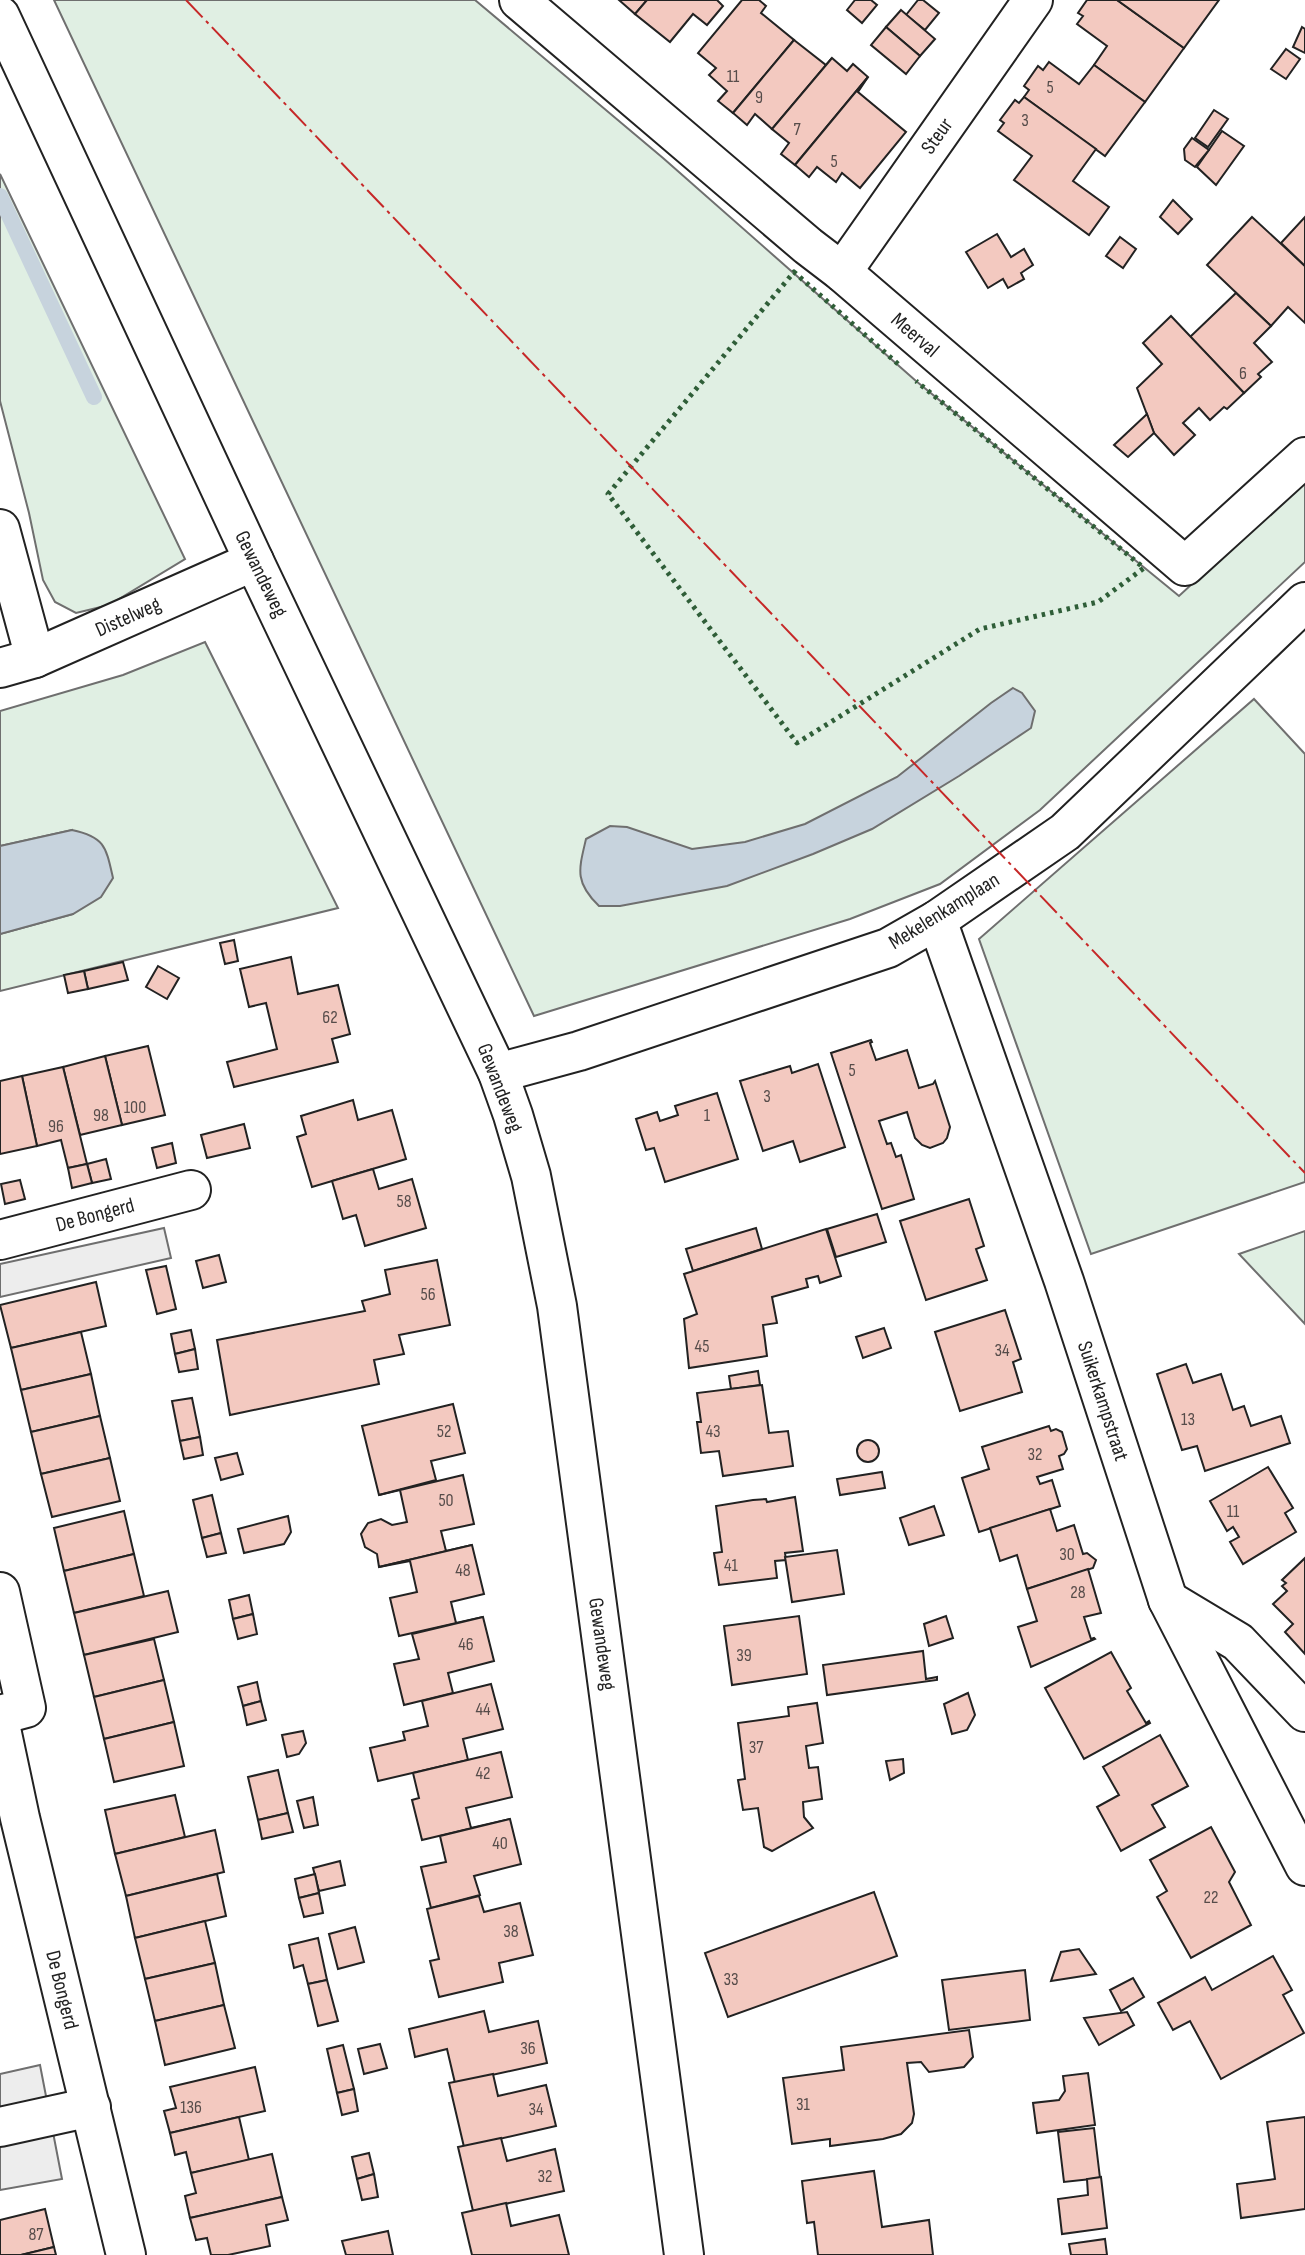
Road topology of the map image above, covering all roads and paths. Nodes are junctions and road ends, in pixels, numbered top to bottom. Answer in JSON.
{"nodes":[{"id":1,"x":519,"y":0,"type":"edge"},
{"id":2,"x":1033,"y":0,"type":"edge"},
{"id":3,"x":0,"y":16,"type":"edge"},
{"id":4,"x":842,"y":272,"type":"junction"},
{"id":5,"x":1305,"y":457,"type":"edge"},
{"id":6,"x":0,"y":529,"type":"edge"},
{"id":7,"x":254,"y":561,"type":"junction"},
{"id":8,"x":1305,"y":602,"type":"edge"},
{"id":9,"x":17,"y":663,"type":"edge"},
{"id":10,"x":937,"y":920,"type":"junction"},
{"id":11,"x":498,"y":1073,"type":"junction"},
{"id":12,"x":191,"y":1190,"type":"dead end"},
{"id":13,"x":0,"y":1240,"type":"edge"},
{"id":14,"x":0,"y":1591,"type":"edge"},
{"id":15,"x":1168,"y":1601,"type":"junction"},
{"id":16,"x":1305,"y":1712,"type":"edge"},
{"id":17,"x":0,"y":1715,"type":"edge"},
{"id":18,"x":0,"y":1724,"type":"edge"},
{"id":19,"x":1305,"y":1866,"type":"edge"},
{"id":20,"x":91,"y":2107,"type":"junction"},
{"id":21,"x":0,"y":2127,"type":"edge"},
{"id":22,"x":126,"y":2255,"type":"edge"},
{"id":23,"x":684,"y":2255,"type":"edge"}],
"edges":[{"from":1,"to":4,"type":"street","name":"Meerval"},
{"from":2,"to":4,"type":"street","name":"Steur"},
{"from":3,"to":7,"type":"street","name":"Gewandeweg"},
{"from":4,"to":5,"type":"street","name":"Meerval"},
{"from":6,"to":9,"type":"street"},
{"from":7,"to":9,"type":"street","name":"Distelweg"},
{"from":7,"to":11,"type":"street","name":"Gewandeweg"},
{"from":8,"to":10,"type":"street","name":"Mekelenkamplaan"},
{"from":10,"to":11,"type":"street","name":"Mekelenkamplaan"},
{"from":10,"to":15,"type":"street","name":"Suikerkampstraat"},
{"from":11,"to":23,"type":"street","name":"Gewandeweg"},
{"from":12,"to":13,"type":"street","name":"De Bongerd"},
{"from":14,"to":17,"type":"street"},
{"from":15,"to":16,"type":"street"},
{"from":15,"to":19,"type":"street","name":"Suikerkampstraat"},
{"from":18,"to":20,"type":"street","name":"De Bongerd"},
{"from":20,"to":21,"type":"street"},
{"from":20,"to":22,"type":"street","name":"De Bongerd"}]}
